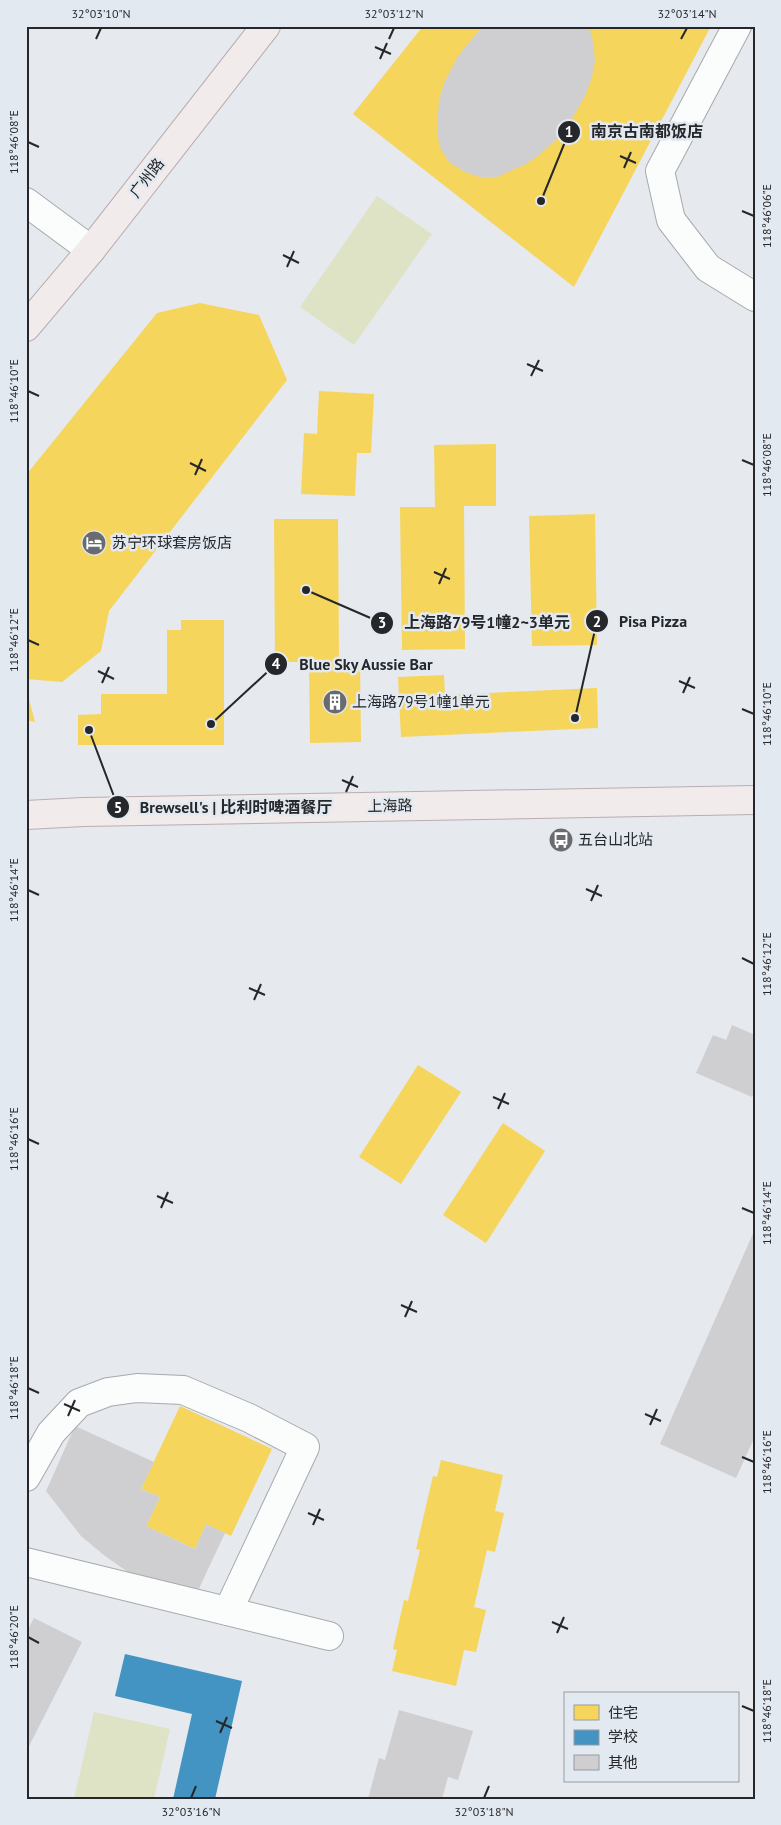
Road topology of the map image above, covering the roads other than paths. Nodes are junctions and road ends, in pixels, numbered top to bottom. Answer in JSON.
{"nodes":[{"id":1,"x":266,"y":26,"type":"edge"},
{"id":2,"x":736,"y":26,"type":"edge"},
{"id":3,"x":26,"y":202,"type":"edge"},
{"id":4,"x":91,"y":250,"type":"junction"},
{"id":5,"x":755,"y":297,"type":"edge"},
{"id":6,"x":26,"y":327,"type":"edge"},
{"id":7,"x":755,"y":800,"type":"edge"},
{"id":8,"x":26,"y":815,"type":"edge"},
{"id":9,"x":26,"y":1477,"type":"edge"},
{"id":10,"x":26,"y":1562,"type":"edge"},
{"id":11,"x":228,"y":1611,"type":"junction"},
{"id":12,"x":329,"y":1636,"type":"dead end"}],
"edges":[{"from":1,"to":4,"type":"main road","name":"广州路"},
{"from":2,"to":5,"type":"street"},
{"from":3,"to":4,"type":"street"},
{"from":4,"to":6,"type":"main road","name":"广州路"},
{"from":7,"to":8,"type":"main road","name":"上海路"},
{"from":9,"to":11,"type":"street"},
{"from":10,"to":11,"type":"street"},
{"from":11,"to":12,"type":"street"}]}
